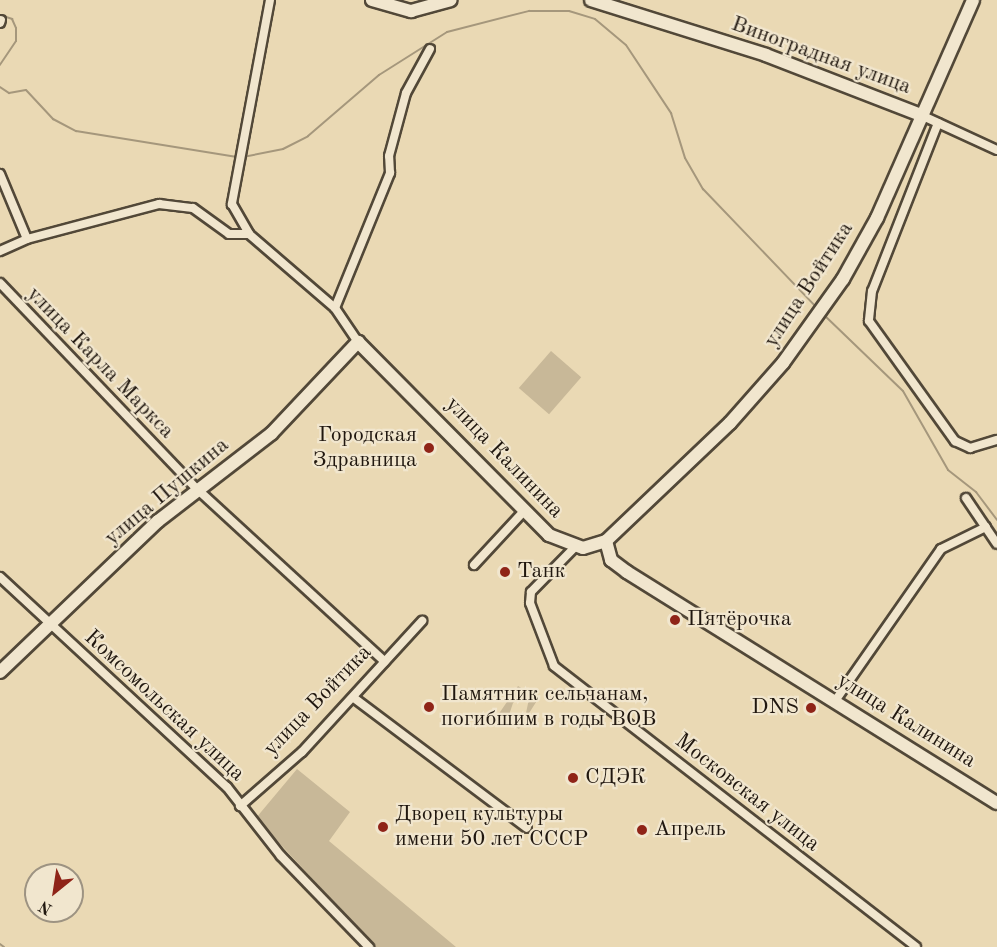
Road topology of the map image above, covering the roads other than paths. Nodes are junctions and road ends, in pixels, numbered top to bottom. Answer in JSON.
{"nodes":[{"id":1,"x":270,"y":0,"type":"edge"},
{"id":2,"x":372,"y":0,"type":"edge"},
{"id":3,"x":596,"y":0,"type":"edge"},
{"id":4,"x":973,"y":0,"type":"edge"},
{"id":5,"x":444,"y":1,"type":"edge"},
{"id":6,"x":430,"y":49,"type":"dead end"},
{"id":7,"x":922,"y":116,"type":"junction"},
{"id":8,"x":938,"y":123,"type":"junction"},
{"id":9,"x":997,"y":150,"type":"edge"},
{"id":10,"x":0,"y":174,"type":"edge"},
{"id":11,"x":249,"y":234,"type":"junction"},
{"id":12,"x":27,"y":239,"type":"junction"},
{"id":13,"x":0,"y":252,"type":"edge"},
{"id":14,"x":0,"y":284,"type":"edge"},
{"id":15,"x":334,"y":308,"type":"junction"},
{"id":16,"x":358,"y":342,"type":"junction"},
{"id":17,"x":997,"y":440,"type":"edge"},
{"id":18,"x":197,"y":489,"type":"junction"},
{"id":19,"x":966,"y":498,"type":"dead end"},
{"id":20,"x":525,"y":510,"type":"junction"},
{"id":21,"x":986,"y":527,"type":"junction"},
{"id":22,"x":606,"y":542,"type":"junction"},
{"id":23,"x":997,"y":544,"type":"edge"},
{"id":24,"x":575,"y":547,"type":"junction"},
{"id":25,"x":474,"y":565,"type":"dead end"},
{"id":26,"x":0,"y":577,"type":"edge"},
{"id":27,"x":422,"y":621,"type":"dead end"},
{"id":28,"x":51,"y":625,"type":"junction"},
{"id":29,"x":385,"y":662,"type":"junction"},
{"id":30,"x":0,"y":672,"type":"edge"},
{"id":31,"x":354,"y":698,"type":"junction"},
{"id":32,"x":835,"y":701,"type":"junction"},
{"id":33,"x":997,"y":803,"type":"edge"},
{"id":34,"x":240,"y":806,"type":"junction"},
{"id":35,"x":527,"y":828,"type":"dead end"},
{"id":36,"x":369,"y":947,"type":"edge"},
{"id":37,"x":916,"y":947,"type":"edge"}],
"edges":[{"from":1,"to":11,"type":"street","name":"улица Калинина"},
{"from":2,"to":5,"type":"main road"},
{"from":3,"to":7,"type":"main road","name":"Виноградная улица"},
{"from":4,"to":7,"type":"main road","name":"улица Войтика"},
{"from":6,"to":15,"type":"street"},
{"from":7,"to":8,"type":"street","name":"Виноградная улица"},
{"from":7,"to":22,"type":"main road","name":"улица Войтика"},
{"from":8,"to":9,"type":"street","name":"Виноградная улица"},
{"from":8,"to":17,"type":"street"},
{"from":10,"to":12,"type":"street"},
{"from":11,"to":12,"type":"street"},
{"from":11,"to":15,"type":"street","name":"улица Калинина"},
{"from":12,"to":13,"type":"street"},
{"from":14,"to":18,"type":"street","name":"улица Карла Маркса"},
{"from":15,"to":16,"type":"street","name":"улица Калинина"},
{"from":16,"to":18,"type":"main road","name":"улица Пушкина"},
{"from":16,"to":20,"type":"main road","name":"улица Калинина"},
{"from":18,"to":28,"type":"main road","name":"улица Пушкина"},
{"from":18,"to":29,"type":"street","name":"улица Карла Маркса"},
{"from":19,"to":21,"type":"street"},
{"from":20,"to":24,"type":"main road","name":"улица Калинина"},
{"from":20,"to":25,"type":"street"},
{"from":21,"to":23,"type":"street"},
{"from":21,"to":32,"type":"street"},
{"from":22,"to":24,"type":"main road","name":"улица Калинина"},
{"from":22,"to":32,"type":"main road","name":"улица Калинина"},
{"from":24,"to":37,"type":"street","name":"Московская улица"},
{"from":26,"to":28,"type":"street","name":"Комсомольская улица"},
{"from":27,"to":29,"type":"street","name":"улица Войтика"},
{"from":28,"to":30,"type":"main road","name":"улица Пушкина"},
{"from":28,"to":34,"type":"street","name":"Комсомольская улица"},
{"from":29,"to":31,"type":"street","name":"улица Войтика"},
{"from":31,"to":34,"type":"street","name":"улица Войтика"},
{"from":31,"to":35,"type":"street"},
{"from":32,"to":33,"type":"main road","name":"улица Калинина"},
{"from":34,"to":36,"type":"street","name":"Комсомольская улица"}]}
